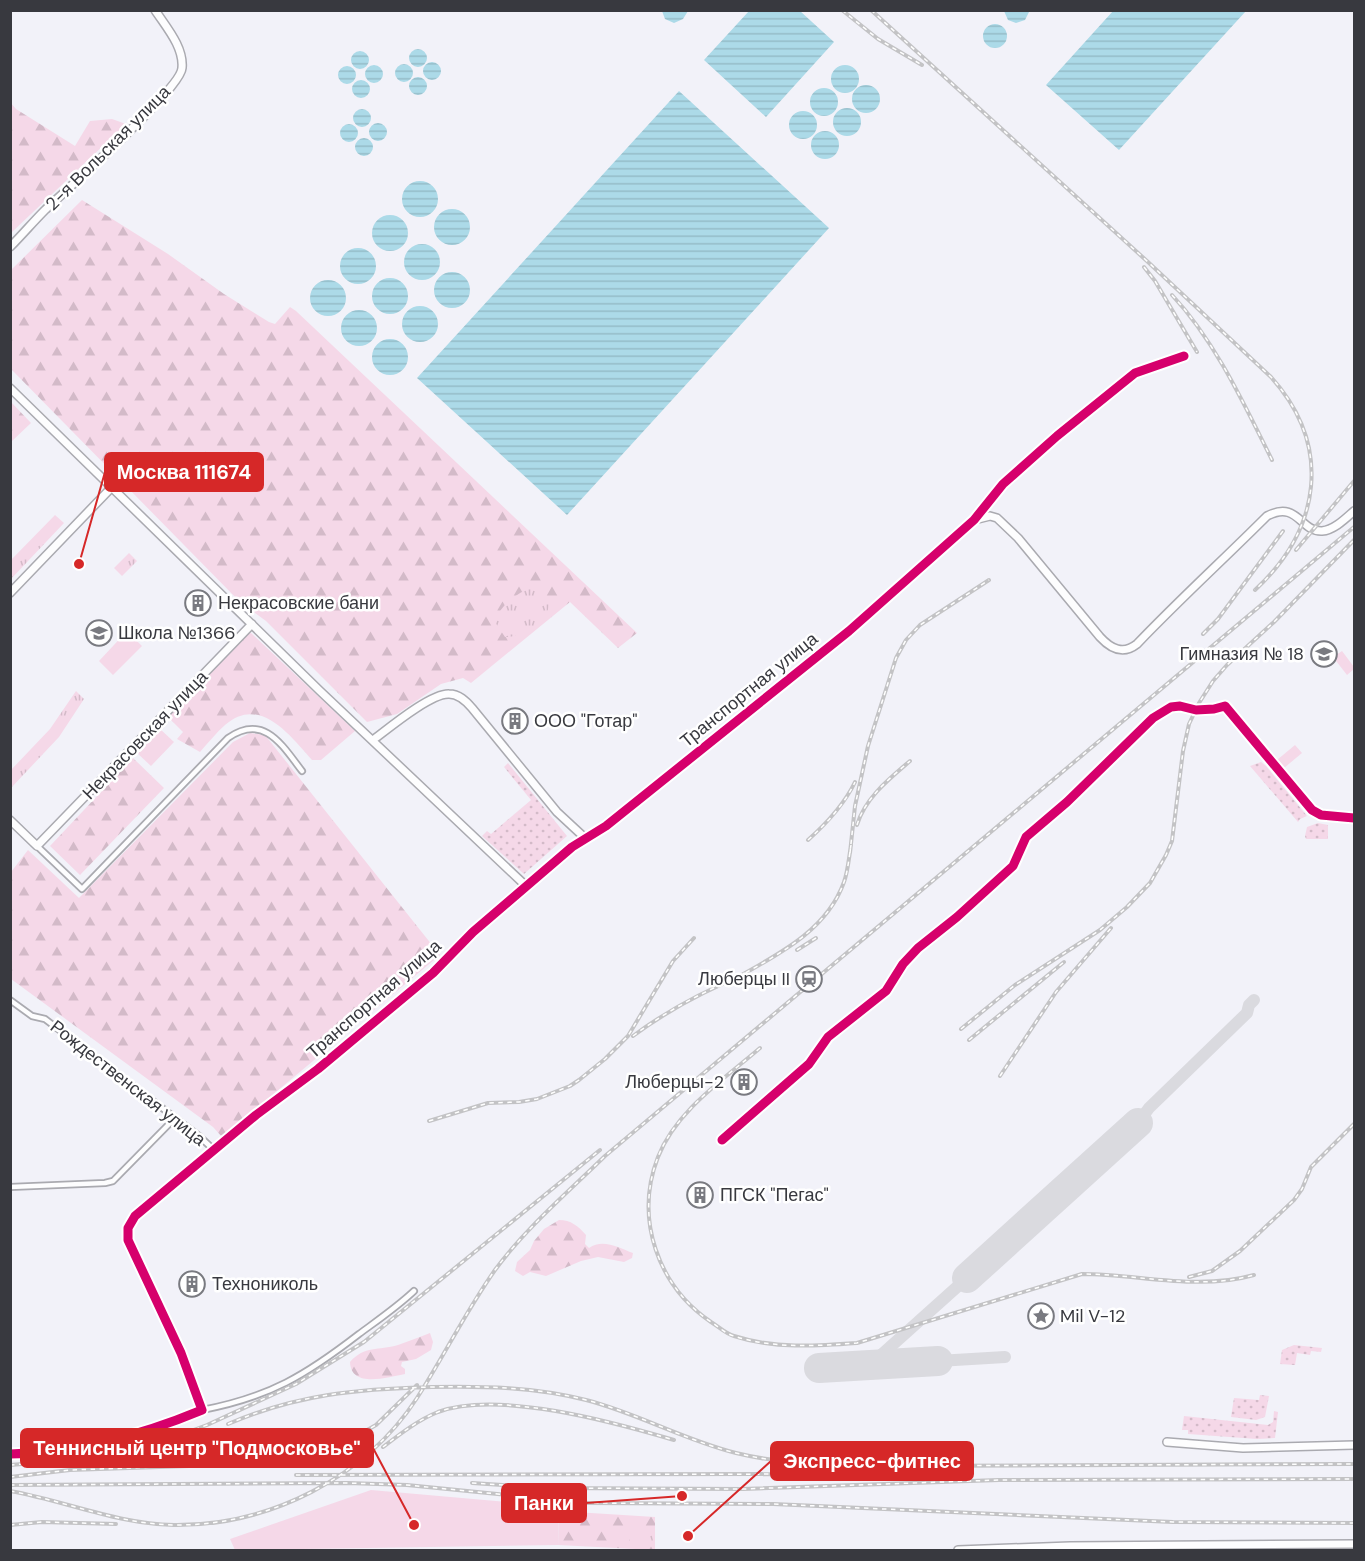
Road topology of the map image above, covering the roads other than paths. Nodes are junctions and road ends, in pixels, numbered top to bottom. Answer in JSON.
{"nodes":[{"id":1,"x":155,"y":10,"type":"edge"},
{"id":2,"x":10,"y":247,"type":"edge"},
{"id":3,"x":1184,"y":356,"type":"dead end"},
{"id":4,"x":10,"y":388,"type":"edge"},
{"id":5,"x":112,"y":487,"type":"junction"},
{"id":6,"x":1354,"y":511,"type":"edge"},
{"id":7,"x":974,"y":520,"type":"junction"},
{"id":8,"x":10,"y":593,"type":"edge"},
{"id":9,"x":252,"y":624,"type":"junction"},
{"id":10,"x":373,"y":740,"type":"junction"},
{"id":11,"x":302,"y":771,"type":"dead end"},
{"id":12,"x":1354,"y":818,"type":"edge"},
{"id":13,"x":10,"y":820,"type":"edge"},
{"id":14,"x":585,"y":838,"type":"junction"},
{"id":15,"x":37,"y":846,"type":"junction"},
{"id":16,"x":526,"y":886,"type":"junction"},
{"id":17,"x":10,"y":1000,"type":"edge"},
{"id":18,"x":175,"y":1118,"type":"junction"},
{"id":19,"x":722,"y":1140,"type":"dead end"},
{"id":20,"x":214,"y":1150,"type":"junction"},
{"id":21,"x":10,"y":1187,"type":"edge"},
{"id":22,"x":414,"y":1292,"type":"dead end"},
{"id":23,"x":202,"y":1410,"type":"junction"},
{"id":24,"x":1167,"y":1442,"type":"dead end"},
{"id":25,"x":1354,"y":1445,"type":"edge"},
{"id":26,"x":10,"y":1454,"type":"edge"},
{"id":27,"x":1354,"y":1544,"type":"edge"},
{"id":28,"x":1059,"y":1549,"type":"edge"},
{"id":29,"x":957,"y":1551,"type":"edge"}],
"edges":[{"from":1,"to":2,"type":"street","name":"2-я Вольская улица"},
{"from":3,"to":7,"type":"street"},
{"from":4,"to":5,"type":"street"},
{"from":5,"to":8,"type":"street"},
{"from":5,"to":9,"type":"street"},
{"from":6,"to":7,"type":"street"},
{"from":7,"to":14,"type":"street","name":"Транспортная улица"},
{"from":9,"to":10,"type":"street"},
{"from":9,"to":15,"type":"street","name":"Некрасовская улица"},
{"from":10,"to":14,"type":"street"},
{"from":10,"to":16,"type":"street"},
{"from":11,"to":15,"type":"street"},
{"from":12,"to":19,"type":"street"},
{"from":13,"to":15,"type":"street"},
{"from":14,"to":16,"type":"street","name":"Транспортная улица"},
{"from":16,"to":20,"type":"street","name":"Транспортная улица"},
{"from":17,"to":18,"type":"street","name":"Рождественская улица"},
{"from":18,"to":20,"type":"street","name":"Рождественская улица"},
{"from":18,"to":21,"type":"street"},
{"from":20,"to":23,"type":"street","name":"Транспортная улица"},
{"from":22,"to":23,"type":"street"},
{"from":23,"to":26,"type":"street"},
{"from":24,"to":25,"type":"street"},
{"from":27,"to":28,"type":"street"},
{"from":28,"to":29,"type":"street"}]}
